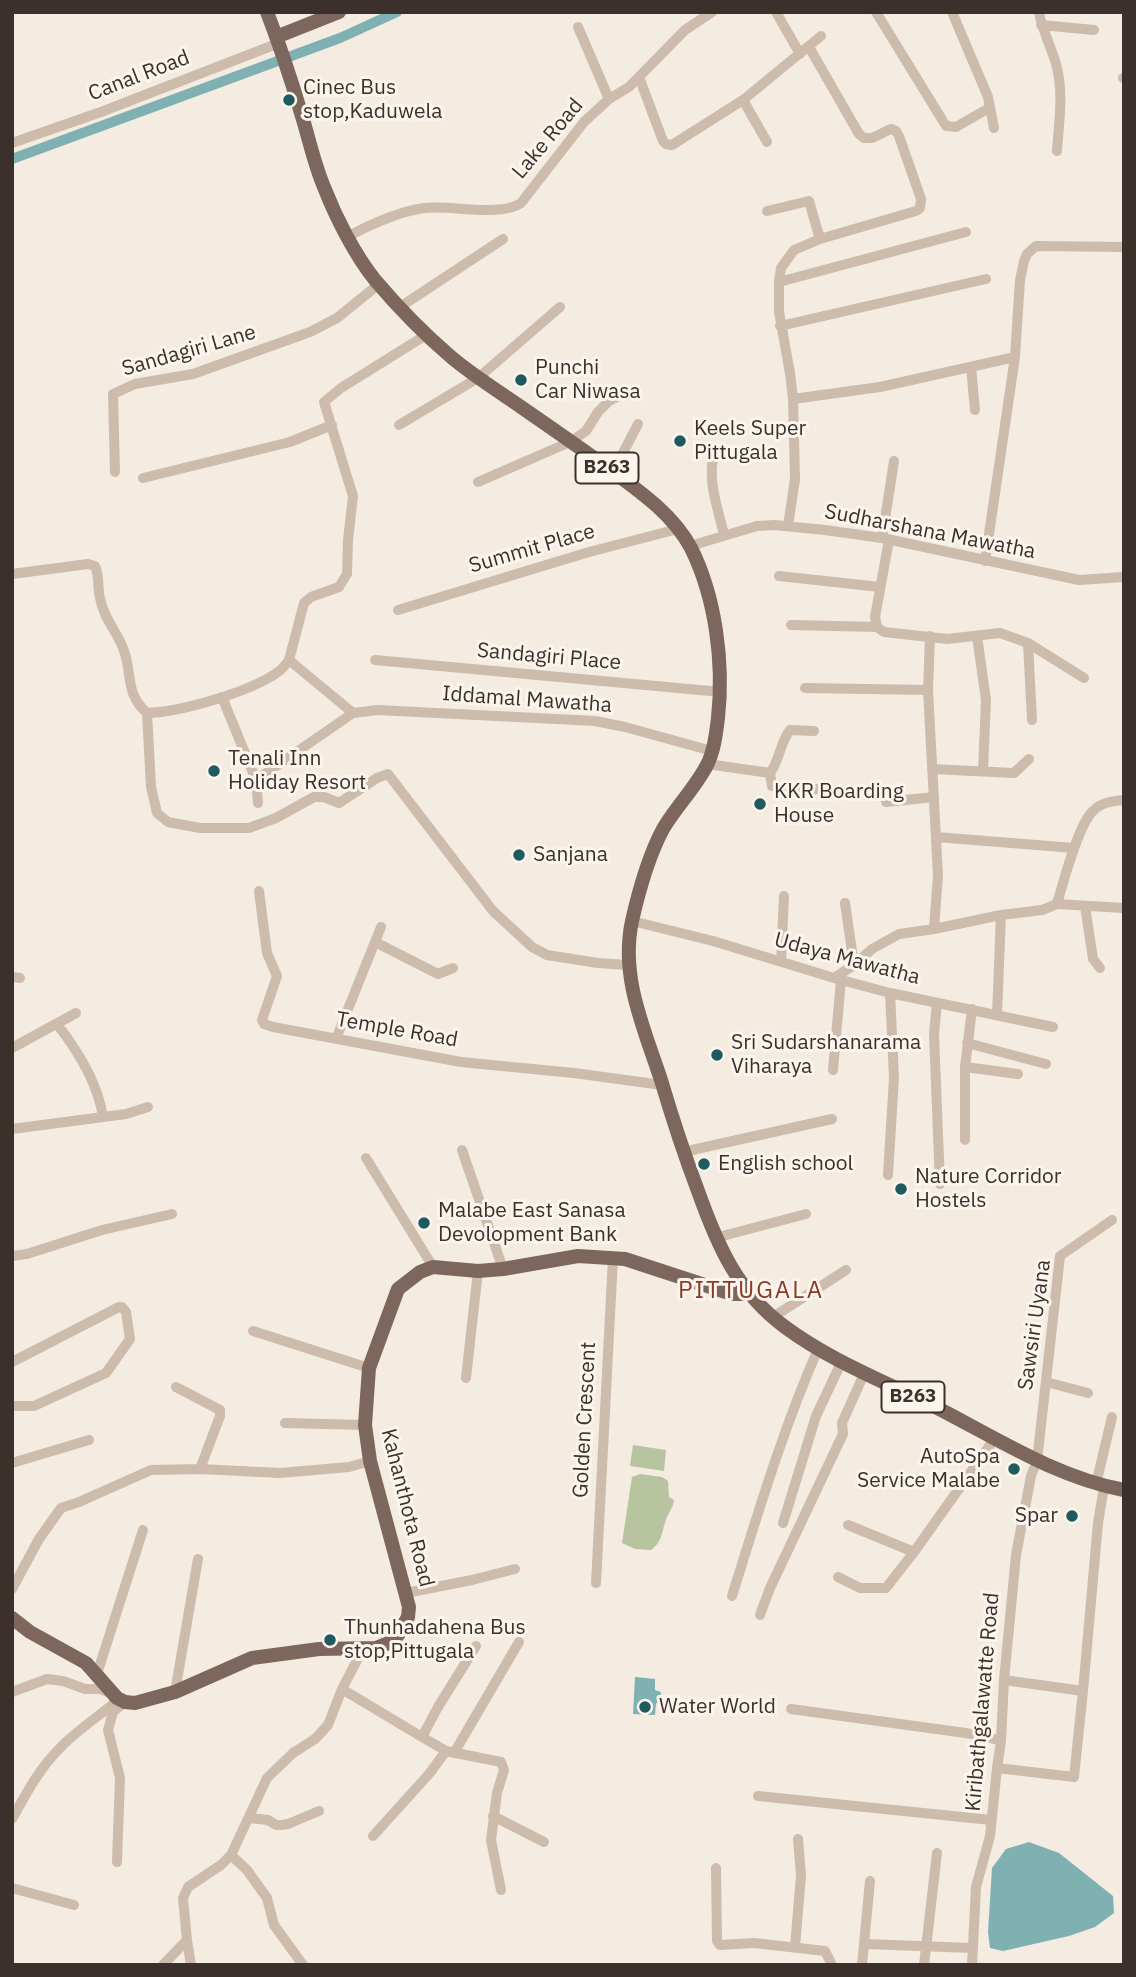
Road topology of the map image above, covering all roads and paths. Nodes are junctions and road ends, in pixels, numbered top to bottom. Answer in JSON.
{"nodes":[{"id":1,"x":267,"y":12,"type":"edge"},
{"id":2,"x":339,"y":12,"type":"edge"},
{"id":3,"x":712,"y":12,"type":"edge"},
{"id":4,"x":776,"y":12,"type":"edge"},
{"id":5,"x":876,"y":12,"type":"edge"},
{"id":6,"x":952,"y":12,"type":"edge"},
{"id":7,"x":1039,"y":12,"type":"edge"},
{"id":8,"x":1041,"y":25,"type":"junction"},
{"id":9,"x":578,"y":27,"type":"dead end"},
{"id":10,"x":1094,"y":30,"type":"dead end"},
{"id":11,"x":821,"y":36,"type":"dead end"},
{"id":12,"x":279,"y":43,"type":"junction"},
{"id":13,"x":804,"y":51,"type":"junction"},
{"id":14,"x":639,"y":77,"type":"junction"},
{"id":15,"x":609,"y":99,"type":"junction"},
{"id":16,"x":743,"y":100,"type":"junction"},
{"id":17,"x":989,"y":108,"type":"junction"},
{"id":18,"x":994,"y":128,"type":"dead end"},
{"id":19,"x":767,"y":142,"type":"dead end"},
{"id":20,"x":12,"y":143,"type":"edge"},
{"id":21,"x":1057,"y":151,"type":"dead end"},
{"id":22,"x":767,"y":211,"type":"dead end"},
{"id":23,"x":966,"y":232,"type":"dead end"},
{"id":24,"x":347,"y":237,"type":"junction"},
{"id":25,"x":503,"y":239,"type":"dead end"},
{"id":26,"x":820,"y":239,"type":"junction"},
{"id":27,"x":1120,"y":247,"type":"edge"},
{"id":28,"x":1124,"y":257,"type":"edge"},
{"id":29,"x":986,"y":279,"type":"dead end"},
{"id":30,"x":779,"y":282,"type":"junction"},
{"id":31,"x":379,"y":284,"type":"junction"},
{"id":32,"x":400,"y":307,"type":"junction"},
{"id":33,"x":560,"y":307,"type":"dead end"},
{"id":34,"x":780,"y":326,"type":"junction"},
{"id":35,"x":426,"y":335,"type":"junction"},
{"id":36,"x":1015,"y":357,"type":"junction"},
{"id":37,"x":971,"y":367,"type":"junction"},
{"id":38,"x":478,"y":378,"type":"junction"},
{"id":39,"x":628,"y":391,"type":"dead end"},
{"id":40,"x":793,"y":399,"type":"junction"},
{"id":41,"x":975,"y":410,"type":"dead end"},
{"id":42,"x":638,"y":424,"type":"dead end"},
{"id":43,"x":331,"y":425,"type":"junction"},
{"id":44,"x":399,"y":425,"type":"dead end"},
{"id":45,"x":570,"y":442,"type":"junction"},
{"id":46,"x":716,"y":449,"type":"dead end"},
{"id":47,"x":894,"y":461,"type":"dead end"},
{"id":48,"x":114,"y":472,"type":"dead end"},
{"id":49,"x":613,"y":472,"type":"junction"},
{"id":50,"x":143,"y":478,"type":"dead end"},
{"id":51,"x":478,"y":482,"type":"dead end"},
{"id":52,"x":788,"y":527,"type":"junction"},
{"id":53,"x":678,"y":529,"type":"junction"},
{"id":54,"x":724,"y":536,"type":"junction"},
{"id":55,"x":886,"y":539,"type":"junction"},
{"id":56,"x":690,"y":545,"type":"junction"},
{"id":57,"x":985,"y":561,"type":"junction"},
{"id":58,"x":12,"y":575,"type":"edge"},
{"id":59,"x":779,"y":576,"type":"dead end"},
{"id":60,"x":1124,"y":577,"type":"edge"},
{"id":61,"x":880,"y":587,"type":"junction"},
{"id":62,"x":398,"y":610,"type":"dead end"},
{"id":63,"x":791,"y":625,"type":"dead end"},
{"id":64,"x":877,"y":627,"type":"junction"},
{"id":65,"x":930,"y":636,"type":"junction"},
{"id":66,"x":977,"y":636,"type":"junction"},
{"id":67,"x":1028,"y":643,"type":"junction"},
{"id":68,"x":289,"y":660,"type":"junction"},
{"id":69,"x":375,"y":660,"type":"dead end"},
{"id":70,"x":1084,"y":678,"type":"dead end"},
{"id":71,"x":805,"y":688,"type":"dead end"},
{"id":72,"x":928,"y":690,"type":"junction"},
{"id":73,"x":720,"y":692,"type":"junction"},
{"id":74,"x":222,"y":697,"type":"junction"},
{"id":75,"x":147,"y":713,"type":"junction"},
{"id":76,"x":353,"y":713,"type":"junction"},
{"id":77,"x":1032,"y":720,"type":"dead end"},
{"id":78,"x":814,"y":731,"type":"dead end"},
{"id":79,"x":710,"y":757,"type":"junction"},
{"id":80,"x":1029,"y":759,"type":"dead end"},
{"id":81,"x":932,"y":769,"type":"junction"},
{"id":82,"x":983,"y":771,"type":"junction"},
{"id":83,"x":771,"y":773,"type":"junction"},
{"id":84,"x":256,"y":780,"type":"junction"},
{"id":85,"x":847,"y":791,"type":"dead end"},
{"id":86,"x":934,"y":797,"type":"junction"},
{"id":87,"x":1124,"y":800,"type":"edge"},
{"id":88,"x":886,"y":802,"type":"dead end"},
{"id":89,"x":258,"y":803,"type":"dead end"},
{"id":90,"x":936,"y":837,"type":"junction"},
{"id":91,"x":1074,"y":848,"type":"junction"},
{"id":92,"x":259,"y":891,"type":"dead end"},
{"id":93,"x":785,"y":896,"type":"dead end"},
{"id":94,"x":845,"y":903,"type":"dead end"},
{"id":95,"x":1057,"y":904,"type":"junction"},
{"id":96,"x":1085,"y":906,"type":"junction"},
{"id":97,"x":1124,"y":908,"type":"edge"},
{"id":98,"x":1001,"y":915,"type":"junction"},
{"id":99,"x":632,"y":921,"type":"junction"},
{"id":100,"x":382,"y":927,"type":"dead end"},
{"id":101,"x":934,"y":929,"type":"junction"},
{"id":102,"x":375,"y":942,"type":"junction"},
{"id":103,"x":781,"y":962,"type":"junction"},
{"id":104,"x":854,"y":964,"type":"junction"},
{"id":105,"x":628,"y":965,"type":"junction"},
{"id":106,"x":453,"y":968,"type":"dead end"},
{"id":107,"x":1100,"y":968,"type":"dead end"},
{"id":108,"x":838,"y":979,"type":"junction"},
{"id":109,"x":890,"y":993,"type":"junction"},
{"id":110,"x":937,"y":1003,"type":"junction"},
{"id":111,"x":972,"y":1009,"type":"junction"},
{"id":112,"x":76,"y":1013,"type":"dead end"},
{"id":113,"x":997,"y":1015,"type":"junction"},
{"id":114,"x":57,"y":1024,"type":"junction"},
{"id":115,"x":1054,"y":1027,"type":"dead end"},
{"id":116,"x":336,"y":1039,"type":"junction"},
{"id":117,"x":967,"y":1043,"type":"junction"},
{"id":118,"x":12,"y":1048,"type":"edge"},
{"id":119,"x":1046,"y":1064,"type":"dead end"},
{"id":120,"x":965,"y":1067,"type":"junction"},
{"id":121,"x":833,"y":1070,"type":"dead end"},
{"id":122,"x":1018,"y":1074,"type":"dead end"},
{"id":123,"x":662,"y":1085,"type":"junction"},
{"id":124,"x":148,"y":1107,"type":"dead end"},
{"id":125,"x":103,"y":1117,"type":"junction"},
{"id":126,"x":832,"y":1119,"type":"dead end"},
{"id":127,"x":12,"y":1129,"type":"edge"},
{"id":128,"x":965,"y":1140,"type":"dead end"},
{"id":129,"x":462,"y":1150,"type":"dead end"},
{"id":130,"x":683,"y":1152,"type":"junction"},
{"id":131,"x":366,"y":1158,"type":"dead end"},
{"id":132,"x":888,"y":1175,"type":"dead end"},
{"id":133,"x":940,"y":1184,"type":"dead end"},
{"id":134,"x":172,"y":1214,"type":"dead end"},
{"id":135,"x":806,"y":1214,"type":"dead end"},
{"id":136,"x":1112,"y":1220,"type":"dead end"},
{"id":137,"x":715,"y":1238,"type":"junction"},
{"id":138,"x":12,"y":1256,"type":"edge"},
{"id":139,"x":613,"y":1258,"type":"junction"},
{"id":140,"x":433,"y":1267,"type":"junction"},
{"id":141,"x":503,"y":1269,"type":"junction"},
{"id":142,"x":846,"y":1269,"type":"dead end"},
{"id":143,"x":478,"y":1271,"type":"junction"},
{"id":144,"x":750,"y":1294,"type":"junction"},
{"id":145,"x":772,"y":1317,"type":"junction"},
{"id":146,"x":253,"y":1331,"type":"dead end"},
{"id":147,"x":818,"y":1349,"type":"junction"},
{"id":148,"x":12,"y":1362,"type":"edge"},
{"id":149,"x":841,"y":1363,"type":"junction"},
{"id":150,"x":369,"y":1368,"type":"junction"},
{"id":151,"x":864,"y":1374,"type":"junction"},
{"id":152,"x":466,"y":1378,"type":"dead end"},
{"id":153,"x":1046,"y":1382,"type":"junction"},
{"id":154,"x":176,"y":1387,"type":"dead end"},
{"id":155,"x":1088,"y":1393,"type":"dead end"},
{"id":156,"x":12,"y":1406,"type":"edge"},
{"id":157,"x":1112,"y":1417,"type":"dead end"},
{"id":158,"x":285,"y":1423,"type":"dead end"},
{"id":159,"x":365,"y":1425,"type":"junction"},
{"id":160,"x":995,"y":1438,"type":"junction"},
{"id":161,"x":89,"y":1440,"type":"dead end"},
{"id":162,"x":370,"y":1461,"type":"junction"},
{"id":163,"x":1037,"y":1461,"type":"junction"},
{"id":164,"x":12,"y":1463,"type":"edge"},
{"id":165,"x":200,"y":1469,"type":"junction"},
{"id":166,"x":1100,"y":1485,"type":"junction"},
{"id":167,"x":1124,"y":1490,"type":"edge"},
{"id":168,"x":783,"y":1523,"type":"dead end"},
{"id":169,"x":848,"y":1524,"type":"dead end"},
{"id":170,"x":143,"y":1530,"type":"dead end"},
{"id":171,"x":914,"y":1552,"type":"junction"},
{"id":172,"x":198,"y":1559,"type":"dead end"},
{"id":173,"x":515,"y":1569,"type":"dead end"},
{"id":174,"x":838,"y":1577,"type":"dead end"},
{"id":175,"x":596,"y":1583,"type":"dead end"},
{"id":176,"x":12,"y":1589,"type":"edge"},
{"id":177,"x":406,"y":1593,"type":"junction"},
{"id":178,"x":732,"y":1596,"type":"dead end"},
{"id":179,"x":760,"y":1615,"type":"dead end"},
{"id":180,"x":12,"y":1618,"type":"edge"},
{"id":181,"x":519,"y":1642,"type":"dead end"},
{"id":182,"x":476,"y":1646,"type":"dead end"},
{"id":183,"x":363,"y":1649,"type":"junction"},
{"id":184,"x":97,"y":1674,"type":"junction"},
{"id":185,"x":1004,"y":1680,"type":"junction"},
{"id":186,"x":342,"y":1689,"type":"junction"},
{"id":187,"x":1083,"y":1691,"type":"junction"},
{"id":188,"x":12,"y":1692,"type":"edge"},
{"id":189,"x":175,"y":1692,"type":"junction"},
{"id":190,"x":118,"y":1698,"type":"junction"},
{"id":191,"x":791,"y":1709,"type":"dead end"},
{"id":192,"x":422,"y":1737,"type":"junction"},
{"id":193,"x":1002,"y":1741,"type":"junction"},
{"id":194,"x":450,"y":1752,"type":"junction"},
{"id":195,"x":997,"y":1768,"type":"junction"},
{"id":196,"x":758,"y":1796,"type":"dead end"},
{"id":197,"x":319,"y":1811,"type":"dead end"},
{"id":198,"x":493,"y":1816,"type":"junction"},
{"id":199,"x":249,"y":1818,"type":"junction"},
{"id":200,"x":12,"y":1819,"type":"edge"},
{"id":201,"x":991,"y":1819,"type":"junction"},
{"id":202,"x":373,"y":1836,"type":"dead end"},
{"id":203,"x":798,"y":1839,"type":"dead end"},
{"id":204,"x":544,"y":1842,"type":"dead end"},
{"id":205,"x":937,"y":1853,"type":"dead end"},
{"id":206,"x":231,"y":1855,"type":"junction"},
{"id":207,"x":117,"y":1862,"type":"dead end"},
{"id":208,"x":716,"y":1868,"type":"dead end"},
{"id":209,"x":870,"y":1881,"type":"dead end"},
{"id":210,"x":12,"y":1888,"type":"edge"},
{"id":211,"x":501,"y":1890,"type":"dead end"},
{"id":212,"x":74,"y":1905,"type":"dead end"},
{"id":213,"x":187,"y":1940,"type":"junction"},
{"id":214,"x":865,"y":1944,"type":"junction"},
{"id":215,"x":795,"y":1947,"type":"junction"},
{"id":216,"x":925,"y":1947,"type":"junction"},
{"id":217,"x":972,"y":1948,"type":"junction"},
{"id":218,"x":163,"y":1965,"type":"edge"},
{"id":219,"x":191,"y":1965,"type":"edge"},
{"id":220,"x":303,"y":1965,"type":"edge"},
{"id":221,"x":830,"y":1965,"type":"edge"},
{"id":222,"x":862,"y":1965,"type":"edge"},
{"id":223,"x":924,"y":1965,"type":"edge"},
{"id":224,"x":972,"y":1965,"type":"edge"}],
"edges":[{"from":1,"to":12,"type":"main road","number":"B263"},
{"from":2,"to":12,"type":"main road"},
{"from":3,"to":14,"type":"street","name":"Lake Road"},
{"from":4,"to":13,"type":"street"},
{"from":5,"to":17,"type":"street"},
{"from":6,"to":17,"type":"street"},
{"from":7,"to":8,"type":"street"},
{"from":8,"to":10,"type":"street"},
{"from":8,"to":21,"type":"street"},
{"from":9,"to":15,"type":"street"},
{"from":11,"to":13,"type":"street"},
{"from":12,"to":20,"type":"street","name":"Canal Road"},
{"from":12,"to":24,"type":"main road","number":"B263"},
{"from":13,"to":16,"type":"street"},
{"from":13,"to":26,"type":"street"},
{"from":14,"to":15,"type":"street","name":"Lake Road"},
{"from":14,"to":16,"type":"street"},
{"from":15,"to":24,"type":"street","name":"Lake Road"},
{"from":16,"to":19,"type":"street"},
{"from":17,"to":18,"type":"street"},
{"from":22,"to":26,"type":"street"},
{"from":23,"to":30,"type":"street"},
{"from":24,"to":31,"type":"main road","number":"B263"},
{"from":25,"to":32,"type":"street"},
{"from":26,"to":30,"type":"street"},
{"from":27,"to":28,"type":"street"},
{"from":27,"to":36,"type":"street"},
{"from":29,"to":34,"type":"street"},
{"from":30,"to":34,"type":"street"},
{"from":31,"to":32,"type":"main road","number":"B263"},
{"from":31,"to":48,"type":"street","name":"Sandagiri Lane"},
{"from":32,"to":35,"type":"main road","number":"B263"},
{"from":33,"to":38,"type":"street"},
{"from":34,"to":40,"type":"street"},
{"from":35,"to":38,"type":"main road","number":"B263"},
{"from":35,"to":43,"type":"street"},
{"from":36,"to":37,"type":"street"},
{"from":36,"to":57,"type":"street"},
{"from":37,"to":40,"type":"street"},
{"from":37,"to":41,"type":"street"},
{"from":38,"to":44,"type":"street"},
{"from":38,"to":45,"type":"main road","number":"B263"},
{"from":39,"to":45,"type":"street"},
{"from":40,"to":52,"type":"street"},
{"from":42,"to":49,"type":"street"},
{"from":43,"to":50,"type":"street"},
{"from":43,"to":68,"type":"street"},
{"from":45,"to":49,"type":"main road","number":"B263"},
{"from":45,"to":51,"type":"street"},
{"from":46,"to":54,"type":"street"},
{"from":47,"to":55,"type":"street"},
{"from":49,"to":53,"type":"main road","number":"B263"},
{"from":52,"to":54,"type":"street","name":"Sudharshana Mawatha"},
{"from":52,"to":55,"type":"street","name":"Sudharshana Mawatha"},
{"from":53,"to":56,"type":"main road","number":"B263"},
{"from":53,"to":62,"type":"street","name":"Summit Place"},
{"from":54,"to":56,"type":"street","name":"Sudharshana Mawatha"},
{"from":55,"to":57,"type":"street","name":"Sudharshana Mawatha"},
{"from":55,"to":61,"type":"street"},
{"from":56,"to":73,"type":"main road","number":"B263"},
{"from":57,"to":60,"type":"street","name":"Sudharshana Mawatha"},
{"from":58,"to":75,"type":"street"},
{"from":59,"to":61,"type":"street"},
{"from":61,"to":64,"type":"street"},
{"from":63,"to":64,"type":"street"},
{"from":64,"to":65,"type":"street"},
{"from":65,"to":66,"type":"street"},
{"from":65,"to":72,"type":"street"},
{"from":66,"to":67,"type":"street"},
{"from":66,"to":82,"type":"street"},
{"from":67,"to":70,"type":"street"},
{"from":67,"to":77,"type":"street"},
{"from":68,"to":74,"type":"street"},
{"from":68,"to":76,"type":"street"},
{"from":69,"to":73,"type":"street","name":"Sandagiri Place"},
{"from":71,"to":72,"type":"street"},
{"from":72,"to":81,"type":"street"},
{"from":73,"to":79,"type":"main road","number":"B263"},
{"from":74,"to":75,"type":"street"},
{"from":74,"to":84,"type":"street"},
{"from":75,"to":105,"type":"street"},
{"from":76,"to":79,"type":"street","name":"Iddamal Mawatha"},
{"from":76,"to":84,"type":"street"},
{"from":78,"to":83,"type":"street"},
{"from":79,"to":83,"type":"street","name":"Iddamal Mawatha"},
{"from":79,"to":99,"type":"main road","number":"B263"},
{"from":80,"to":82,"type":"street"},
{"from":81,"to":82,"type":"street"},
{"from":81,"to":86,"type":"street"},
{"from":83,"to":85,"type":"street"},
{"from":84,"to":89,"type":"street"},
{"from":86,"to":88,"type":"street"},
{"from":86,"to":90,"type":"street"},
{"from":87,"to":91,"type":"street"},
{"from":90,"to":91,"type":"street"},
{"from":90,"to":101,"type":"street"},
{"from":91,"to":95,"type":"street"},
{"from":92,"to":116,"type":"street","name":"Temple Road"},
{"from":93,"to":103,"type":"street"},
{"from":94,"to":104,"type":"street"},
{"from":95,"to":96,"type":"street"},
{"from":95,"to":98,"type":"street"},
{"from":96,"to":97,"type":"street"},
{"from":96,"to":107,"type":"street"},
{"from":98,"to":101,"type":"street"},
{"from":98,"to":113,"type":"street"},
{"from":99,"to":103,"type":"street","name":"Udaya Mawatha"},
{"from":99,"to":105,"type":"main road","number":"B263"},
{"from":100,"to":102,"type":"street"},
{"from":101,"to":104,"type":"street"},
{"from":102,"to":106,"type":"street"},
{"from":102,"to":116,"type":"street"},
{"from":103,"to":108,"type":"street","name":"Udaya Mawatha"},
{"from":104,"to":108,"type":"street"},
{"from":105,"to":123,"type":"main road","number":"B263"},
{"from":108,"to":109,"type":"street","name":"Udaya Mawatha"},
{"from":108,"to":121,"type":"street"},
{"from":109,"to":110,"type":"street","name":"Udaya Mawatha"},
{"from":109,"to":132,"type":"street"},
{"from":110,"to":111,"type":"street","name":"Udaya Mawatha"},
{"from":110,"to":133,"type":"street"},
{"from":111,"to":113,"type":"street","name":"Udaya Mawatha"},
{"from":111,"to":117,"type":"street"},
{"from":112,"to":114,"type":"street"},
{"from":113,"to":115,"type":"street","name":"Udaya Mawatha"},
{"from":114,"to":118,"type":"street"},
{"from":114,"to":125,"type":"street"},
{"from":116,"to":123,"type":"street","name":"Temple Road"},
{"from":117,"to":119,"type":"street"},
{"from":117,"to":120,"type":"street"},
{"from":120,"to":122,"type":"street"},
{"from":120,"to":128,"type":"street"},
{"from":123,"to":130,"type":"main road","number":"B263"},
{"from":124,"to":125,"type":"street"},
{"from":125,"to":127,"type":"street"},
{"from":126,"to":130,"type":"street"},
{"from":129,"to":141,"type":"street"},
{"from":130,"to":137,"type":"main road","number":"B263"},
{"from":131,"to":140,"type":"street"},
{"from":134,"to":138,"type":"street"},
{"from":135,"to":137,"type":"street"},
{"from":136,"to":153,"type":"street","name":"Sawsiri Uyana"},
{"from":137,"to":144,"type":"main road","number":"B263"},
{"from":139,"to":141,"type":"main road"},
{"from":139,"to":144,"type":"main road"},
{"from":139,"to":175,"type":"street","name":"Golden Crescent"},
{"from":140,"to":143,"type":"main road"},
{"from":140,"to":150,"type":"main road","name":"Kahanthota Road"},
{"from":141,"to":143,"type":"main road"},
{"from":142,"to":145,"type":"street"},
{"from":143,"to":152,"type":"street"},
{"from":144,"to":145,"type":"main road","number":"B263"},
{"from":145,"to":147,"type":"main road","number":"B263"},
{"from":146,"to":150,"type":"street"},
{"from":147,"to":149,"type":"main road","number":"B263"},
{"from":147,"to":178,"type":"street"},
{"from":148,"to":156,"type":"street"},
{"from":149,"to":151,"type":"main road","number":"B263"},
{"from":149,"to":168,"type":"street"},
{"from":150,"to":159,"type":"main road","name":"Kahanthota Road"},
{"from":151,"to":160,"type":"main road","number":"B263"},
{"from":151,"to":179,"type":"street"},
{"from":153,"to":155,"type":"street"},
{"from":153,"to":163,"type":"street","name":"Sawsiri Uyana"},
{"from":154,"to":165,"type":"street"},
{"from":157,"to":166,"type":"street"},
{"from":158,"to":159,"type":"street"},
{"from":159,"to":162,"type":"main road","name":"Kahanthota Road"},
{"from":160,"to":163,"type":"main road","number":"B263"},
{"from":160,"to":171,"type":"street"},
{"from":161,"to":164,"type":"street"},
{"from":162,"to":165,"type":"street"},
{"from":162,"to":177,"type":"main road","name":"Kahanthota Road"},
{"from":163,"to":166,"type":"main road","number":"B263"},
{"from":163,"to":185,"type":"street","name":"Kiribathgalawatte Road"},
{"from":165,"to":176,"type":"street"},
{"from":166,"to":167,"type":"main road","number":"B263"},
{"from":166,"to":187,"type":"street"},
{"from":169,"to":171,"type":"street"},
{"from":170,"to":184,"type":"street"},
{"from":171,"to":174,"type":"street"},
{"from":172,"to":189,"type":"street"},
{"from":173,"to":177,"type":"street"},
{"from":177,"to":183,"type":"main road","name":"Kahanthota Road"},
{"from":180,"to":184,"type":"main road"},
{"from":181,"to":194,"type":"street"},
{"from":182,"to":192,"type":"street"},
{"from":183,"to":186,"type":"street"},
{"from":183,"to":189,"type":"main road","name":"Kahanthota Road"},
{"from":184,"to":190,"type":"main road"},
{"from":185,"to":187,"type":"street"},
{"from":185,"to":193,"type":"street","name":"Kiribathgalawatte Road"},
{"from":186,"to":192,"type":"street"},
{"from":186,"to":199,"type":"street"},
{"from":187,"to":195,"type":"street"},
{"from":188,"to":190,"type":"street"},
{"from":189,"to":190,"type":"main road","name":"Kahanthota Road"},
{"from":190,"to":200,"type":"street"},
{"from":190,"to":207,"type":"street"},
{"from":191,"to":193,"type":"street"},
{"from":192,"to":194,"type":"street"},
{"from":193,"to":195,"type":"street","name":"Kiribathgalawatte Road"},
{"from":194,"to":198,"type":"street"},
{"from":194,"to":202,"type":"street"},
{"from":195,"to":201,"type":"street","name":"Kiribathgalawatte Road"},
{"from":196,"to":201,"type":"street"},
{"from":197,"to":199,"type":"street"},
{"from":198,"to":204,"type":"street"},
{"from":198,"to":211,"type":"street"},
{"from":199,"to":206,"type":"street"},
{"from":201,"to":217,"type":"street","name":"Kiribathgalawatte Road"},
{"from":203,"to":215,"type":"street"},
{"from":205,"to":216,"type":"street"},
{"from":206,"to":213,"type":"street"},
{"from":206,"to":220,"type":"street"},
{"from":208,"to":215,"type":"street"},
{"from":209,"to":214,"type":"street"},
{"from":210,"to":212,"type":"street"},
{"from":213,"to":218,"type":"street"},
{"from":213,"to":219,"type":"street"},
{"from":214,"to":216,"type":"street"},
{"from":214,"to":222,"type":"street"},
{"from":215,"to":221,"type":"street"},
{"from":216,"to":217,"type":"street"},
{"from":216,"to":223,"type":"street"},
{"from":217,"to":224,"type":"street","name":"Kiribathgalawatte Road"}]}
